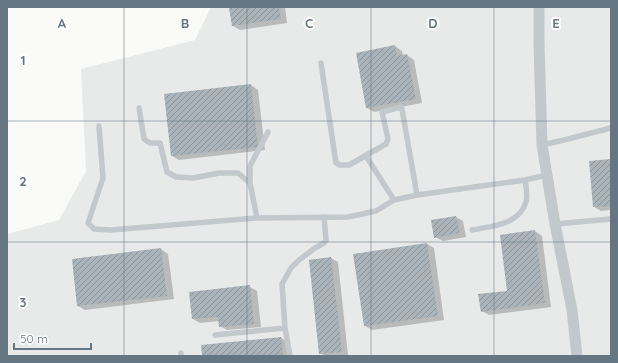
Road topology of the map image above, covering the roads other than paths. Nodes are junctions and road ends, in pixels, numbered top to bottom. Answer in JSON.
{"nodes":[{"id":1,"x":539,"y":7,"type":"edge"},
{"id":2,"x":321,"y":63,"type":"dead end"},
{"id":3,"x":139,"y":108,"type":"dead end"},
{"id":4,"x":99,"y":126,"type":"dead end"},
{"id":5,"x":611,"y":128,"type":"edge"},
{"id":6,"x":268,"y":132,"type":"dead end"},
{"id":7,"x":542,"y":145,"type":"junction"},
{"id":8,"x":366,"y":156,"type":"junction"},
{"id":9,"x":547,"y":175,"type":"junction"},
{"id":10,"x":525,"y":180,"type":"junction"},
{"id":11,"x":250,"y":183,"type":"junction"},
{"id":12,"x":417,"y":195,"type":"junction"},
{"id":13,"x":394,"y":200,"type":"junction"},
{"id":14,"x":324,"y":217,"type":"junction"},
{"id":15,"x":257,"y":218,"type":"junction"},
{"id":16,"x":611,"y":219,"type":"edge"},
{"id":17,"x":555,"y":224,"type":"junction"},
{"id":18,"x":472,"y":230,"type":"dead end"},
{"id":19,"x":285,"y":328,"type":"junction"},
{"id":20,"x":215,"y":335,"type":"dead end"},
{"id":21,"x":290,"y":356,"type":"edge"},
{"id":22,"x":577,"y":356,"type":"edge"}],
"edges":[{"from":1,"to":7,"type":"street"},
{"from":2,"to":8,"type":"lane"},
{"from":3,"to":11,"type":"lane"},
{"from":4,"to":15,"type":"lane"},
{"from":5,"to":7,"type":"lane"},
{"from":6,"to":11,"type":"lane"},
{"from":7,"to":9,"type":"street"},
{"from":8,"to":12,"type":"lane"},
{"from":8,"to":13,"type":"lane"},
{"from":9,"to":10,"type":"lane"},
{"from":9,"to":17,"type":"street"},
{"from":10,"to":12,"type":"lane"},
{"from":10,"to":18,"type":"lane"},
{"from":11,"to":15,"type":"lane"},
{"from":12,"to":13,"type":"lane"},
{"from":13,"to":14,"type":"lane"},
{"from":14,"to":15,"type":"lane"},
{"from":14,"to":19,"type":"lane"},
{"from":16,"to":17,"type":"lane"},
{"from":17,"to":22,"type":"street"},
{"from":19,"to":20,"type":"lane"},
{"from":19,"to":21,"type":"lane"}]}
